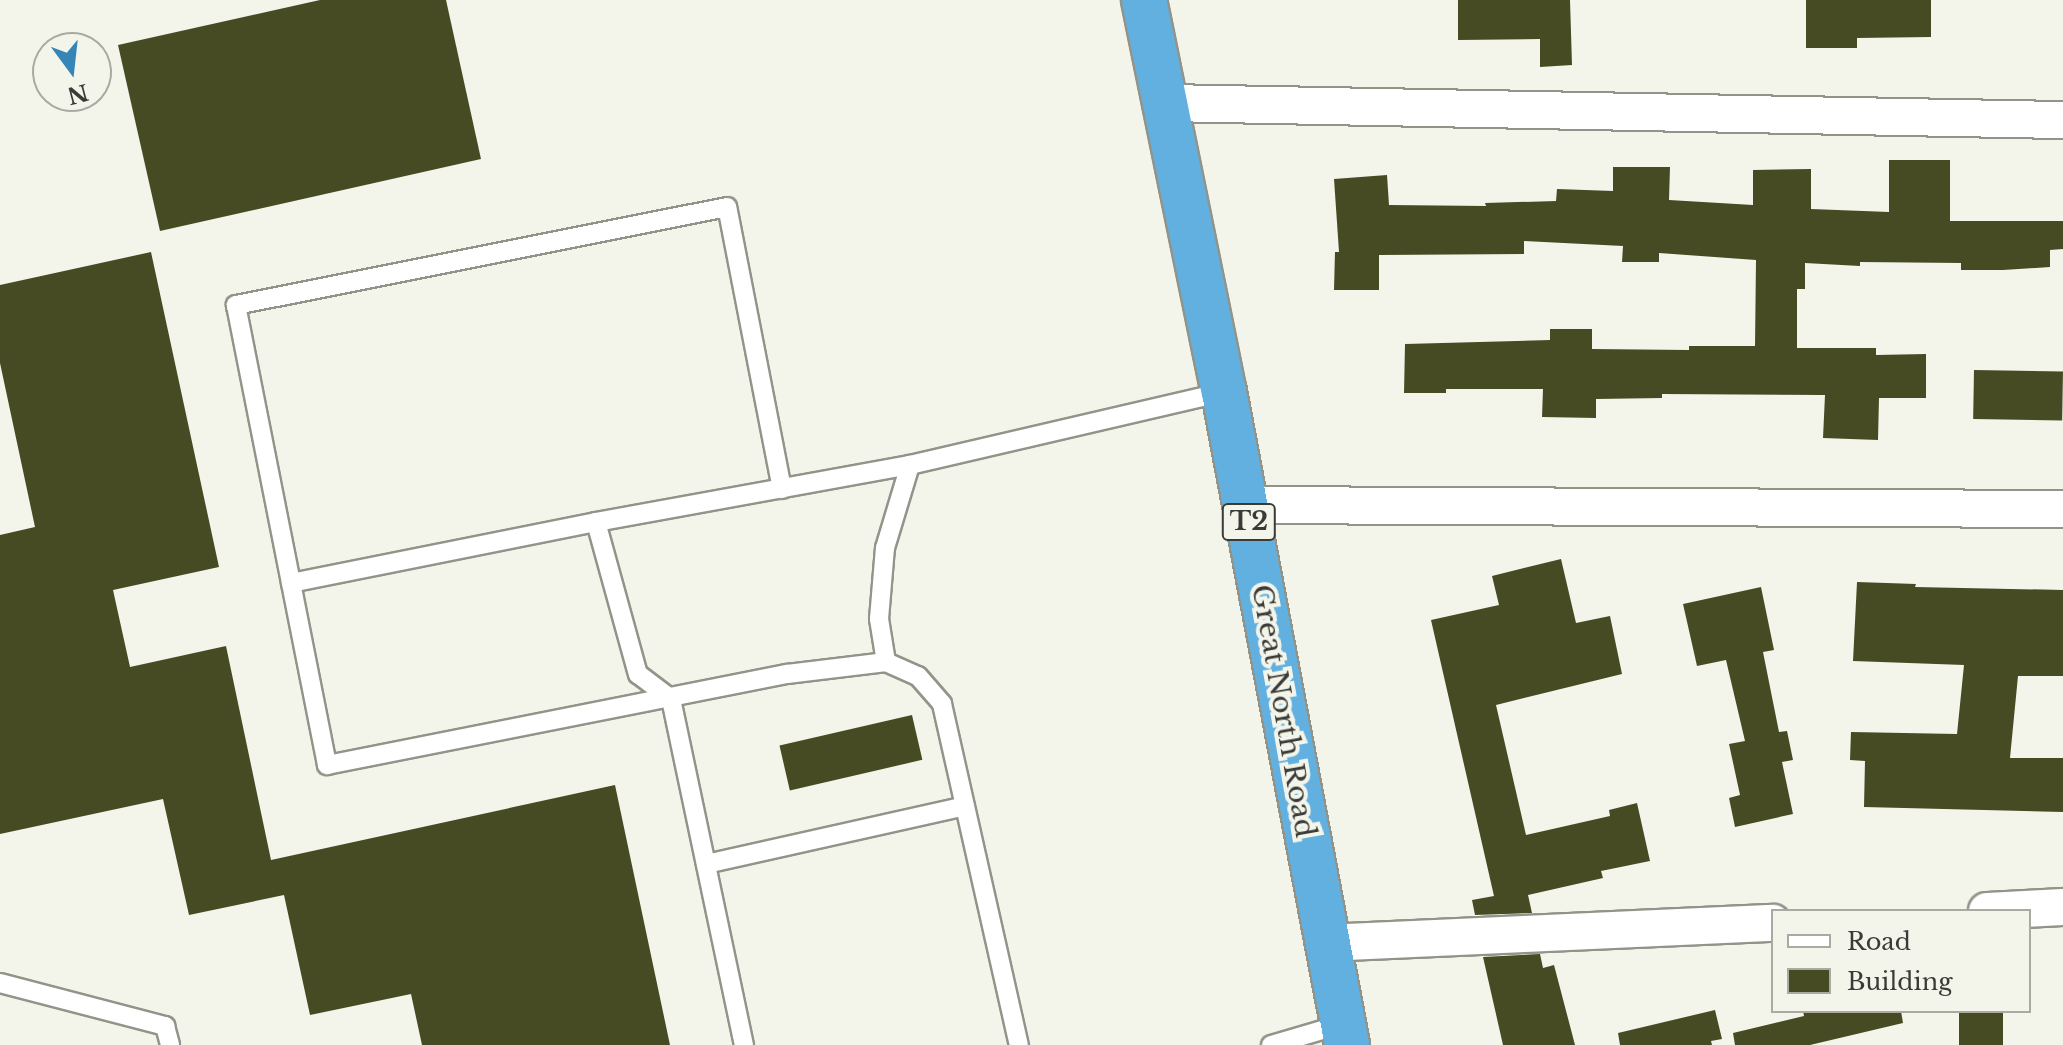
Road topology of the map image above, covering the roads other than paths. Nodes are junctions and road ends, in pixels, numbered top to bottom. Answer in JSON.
{"nodes":[{"id":1,"x":1144,"y":0,"type":"edge"},
{"id":2,"x":1166,"y":103,"type":"junction"},
{"id":3,"x":2063,"y":120,"type":"edge"},
{"id":4,"x":1224,"y":392,"type":"junction"},
{"id":5,"x":910,"y":465,"type":"junction"},
{"id":6,"x":782,"y":489,"type":"junction"},
{"id":7,"x":1246,"y":505,"type":"junction"},
{"id":8,"x":2063,"y":509,"type":"edge"},
{"id":9,"x":596,"y":522,"type":"junction"},
{"id":10,"x":291,"y":583,"type":"junction"},
{"id":11,"x":886,"y":662,"type":"junction"},
{"id":12,"x":671,"y":699,"type":"junction"},
{"id":13,"x":965,"y":806,"type":"junction"},
{"id":14,"x":706,"y":864,"type":"junction"},
{"id":15,"x":2063,"y":907,"type":"edge"},
{"id":16,"x":2025,"y":909,"type":"edge"},
{"id":17,"x":1771,"y":923,"type":"edge"},
{"id":18,"x":1326,"y":943,"type":"junction"},
{"id":19,"x":0,"y":983,"type":"edge"},
{"id":20,"x":1345,"y":1034,"type":"edge"},
{"id":21,"x":170,"y":1045,"type":"edge"},
{"id":22,"x":744,"y":1045,"type":"edge"},
{"id":23,"x":1019,"y":1045,"type":"edge"},
{"id":24,"x":1271,"y":1045,"type":"edge"}],
"edges":[{"from":1,"to":2,"type":"highway","name":"Great North Road","number":"T2"},
{"from":2,"to":3,"type":"street"},
{"from":2,"to":4,"type":"highway","name":"Great North Road","number":"T2"},
{"from":4,"to":5,"type":"lane"},
{"from":4,"to":7,"type":"highway","name":"Great North Road","number":"T2"},
{"from":5,"to":6,"type":"lane"},
{"from":5,"to":11,"type":"lane"},
{"from":6,"to":9,"type":"lane"},
{"from":6,"to":10,"type":"lane"},
{"from":7,"to":8,"type":"street"},
{"from":7,"to":18,"type":"highway","name":"Great North Road","number":"T2"},
{"from":9,"to":10,"type":"lane"},
{"from":9,"to":12,"type":"lane"},
{"from":10,"to":12,"type":"lane"},
{"from":11,"to":12,"type":"lane"},
{"from":11,"to":13,"type":"lane"},
{"from":12,"to":14,"type":"lane"},
{"from":13,"to":14,"type":"lane"},
{"from":13,"to":23,"type":"lane"},
{"from":14,"to":22,"type":"lane"},
{"from":15,"to":16,"type":"street"},
{"from":17,"to":18,"type":"street"},
{"from":18,"to":20,"type":"highway","name":"Great North Road","number":"T2"},
{"from":19,"to":21,"type":"lane"},
{"from":20,"to":24,"type":"lane"}]}
